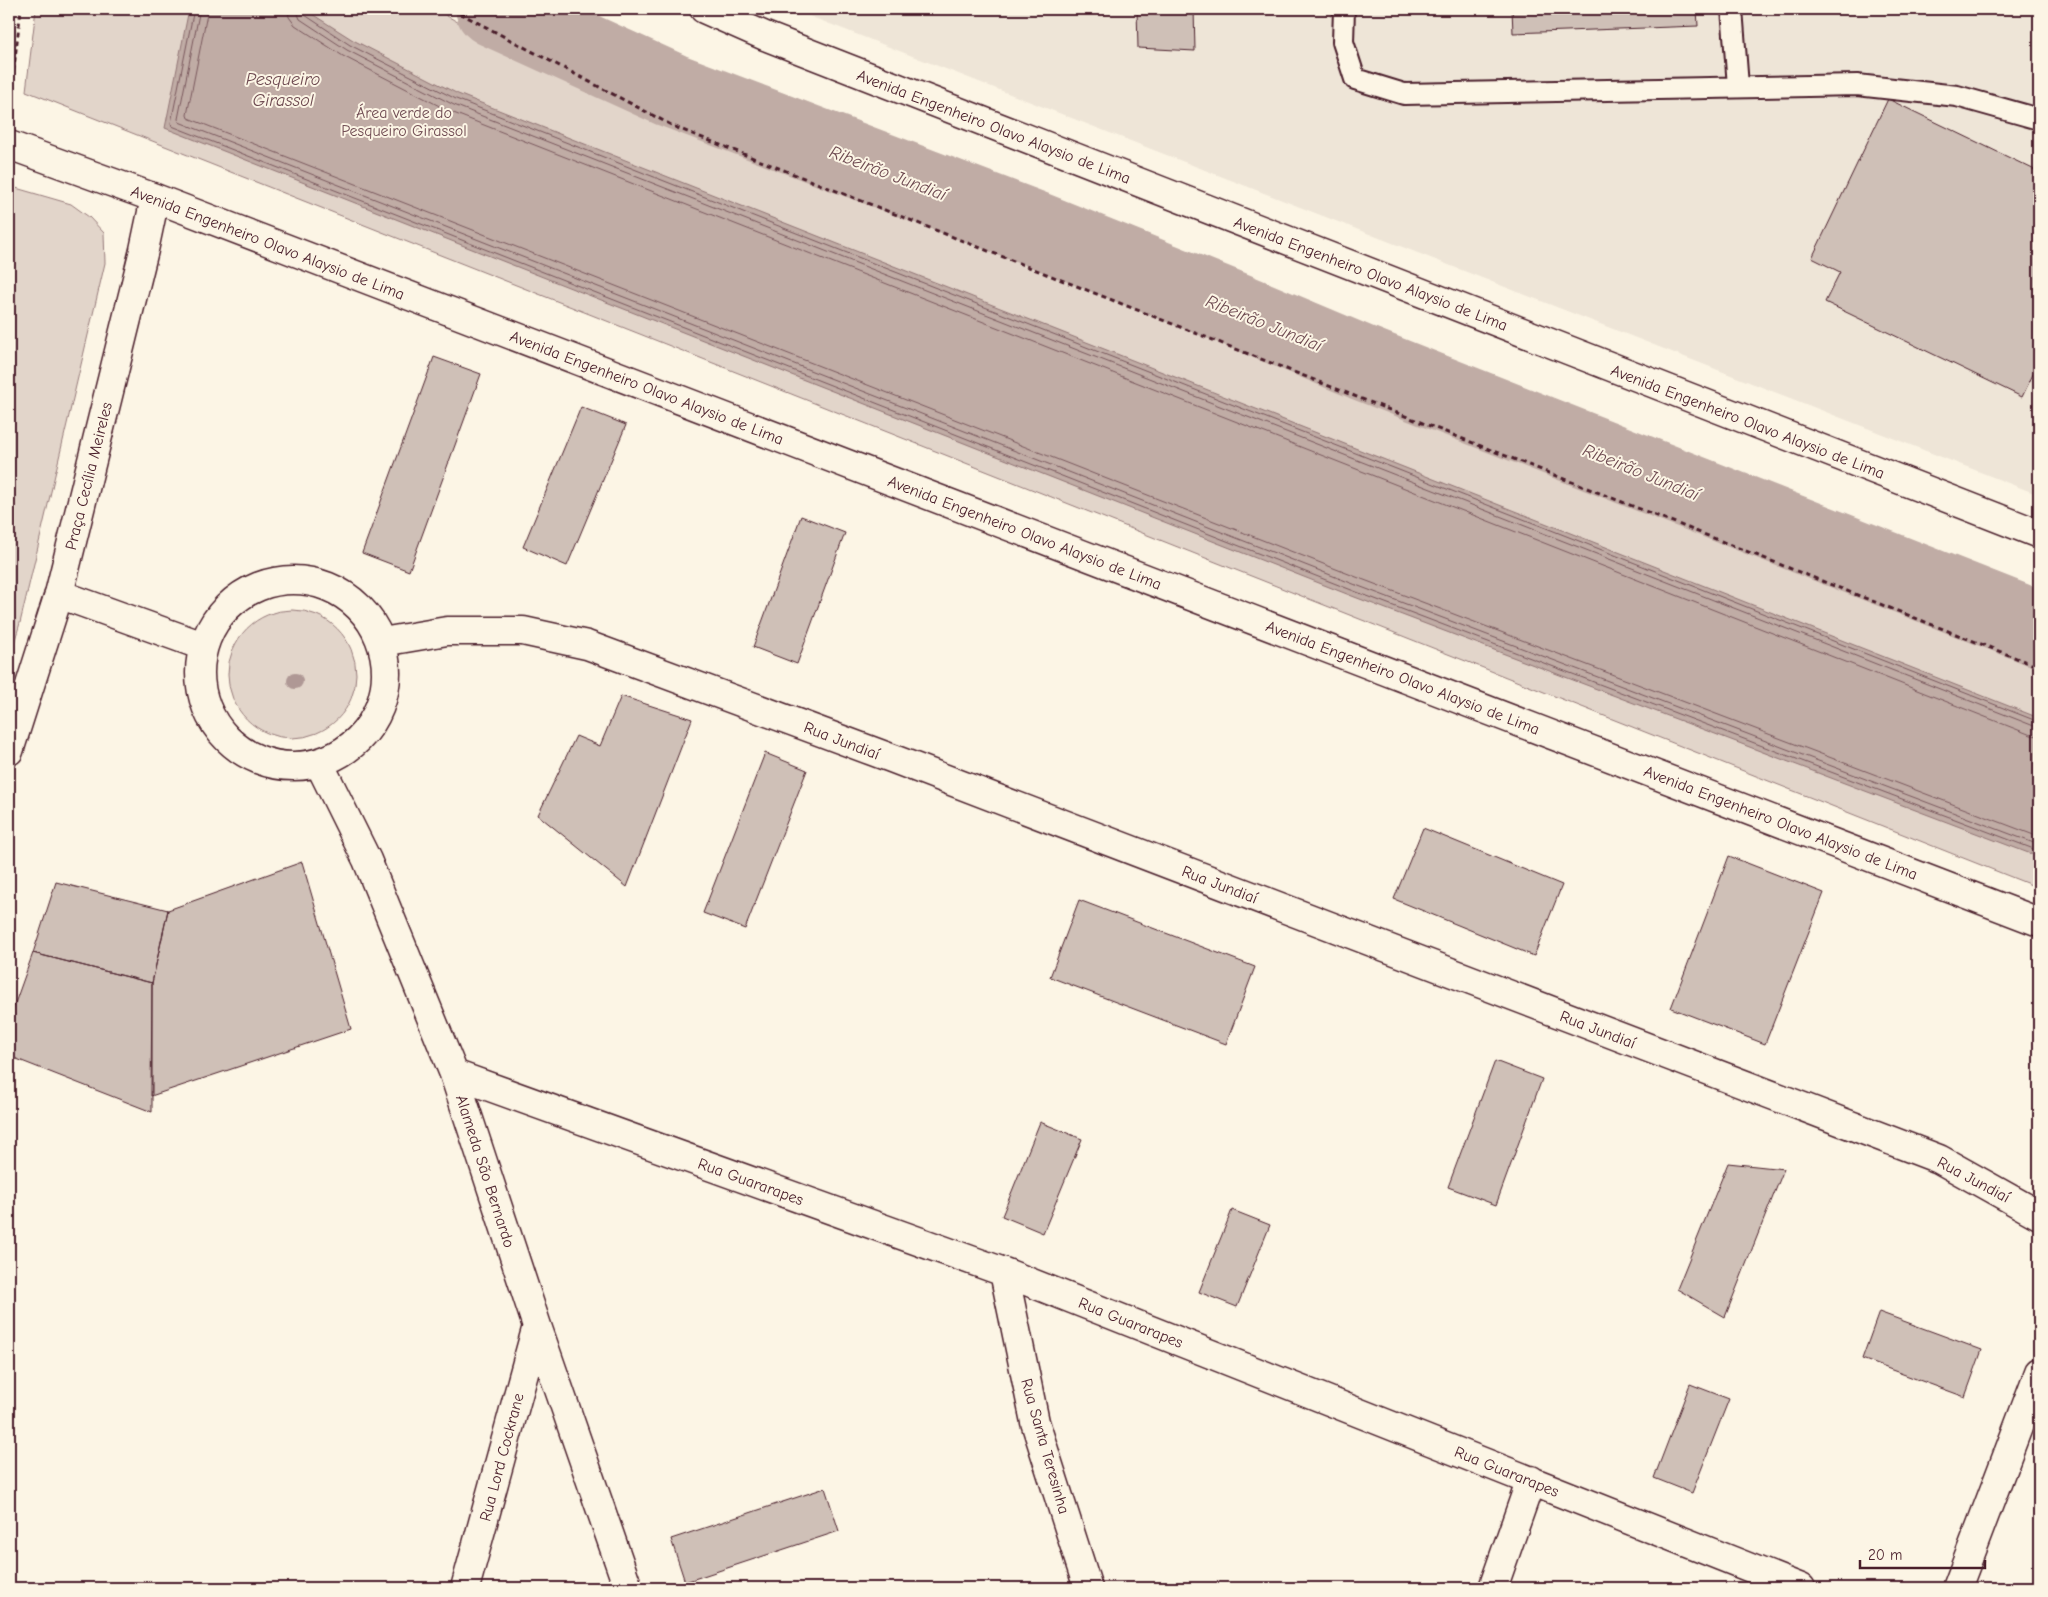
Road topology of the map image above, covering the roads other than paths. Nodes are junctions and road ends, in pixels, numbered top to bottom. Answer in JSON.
{"nodes":[{"id":1,"x":704,"y":9,"type":"edge"},
{"id":2,"x":1344,"y":9,"type":"edge"},
{"id":3,"x":1732,"y":9,"type":"edge"},
{"id":4,"x":1738,"y":86,"type":"junction"},
{"id":5,"x":2039,"y":120,"type":"edge"},
{"id":6,"x":9,"y":145,"type":"edge"},
{"id":7,"x":155,"y":198,"type":"junction"},
{"id":8,"x":2039,"y":534,"type":"edge"},
{"id":9,"x":59,"y":594,"type":"junction"},
{"id":10,"x":382,"y":642,"type":"junction"},
{"id":11,"x":203,"y":646,"type":"junction"},
{"id":12,"x":9,"y":751,"type":"edge"},
{"id":13,"x":319,"y":763,"type":"junction"},
{"id":14,"x":2039,"y":922,"type":"edge"},
{"id":15,"x":454,"y":1074,"type":"junction"},
{"id":16,"x":2039,"y":1215,"type":"edge"},
{"id":17,"x":1004,"y":1272,"type":"junction"},
{"id":18,"x":537,"y":1326,"type":"junction"},
{"id":19,"x":2039,"y":1372,"type":"edge"},
{"id":20,"x":1531,"y":1480,"type":"junction"},
{"id":21,"x":465,"y":1588,"type":"edge"},
{"id":22,"x":628,"y":1588,"type":"edge"},
{"id":23,"x":1088,"y":1588,"type":"edge"},
{"id":24,"x":1493,"y":1588,"type":"edge"},
{"id":25,"x":1801,"y":1588,"type":"edge"},
{"id":26,"x":1957,"y":1588,"type":"edge"}],
"edges":[{"from":1,"to":8,"type":"street","name":"Avenida Engenheiro Olavo Alaysio de Lima"},
{"from":2,"to":4,"type":"lane"},
{"from":3,"to":4,"type":"lane"},
{"from":4,"to":5,"type":"lane"},
{"from":6,"to":7,"type":"street","name":"Avenida Engenheiro Olavo Alaysio de Lima"},
{"from":7,"to":9,"type":"street","name":"Praça Cecília Meireles"},
{"from":7,"to":14,"type":"street","name":"Avenida Engenheiro Olavo Alaysio de Lima"},
{"from":9,"to":11,"type":"street"},
{"from":9,"to":12,"type":"street","name":"Praça Cecília Meireles"},
{"from":10,"to":11,"type":"street"},
{"from":10,"to":13,"type":"street"},
{"from":10,"to":16,"type":"street","name":"Rua Jundiaí"},
{"from":11,"to":13,"type":"street"},
{"from":13,"to":15,"type":"street","name":"Alameda São Bernardo"},
{"from":15,"to":17,"type":"street","name":"Rua Guararapes"},
{"from":15,"to":18,"type":"street","name":"Alameda São Bernardo"},
{"from":17,"to":20,"type":"street","name":"Rua Guararapes"},
{"from":17,"to":23,"type":"street","name":"Rua Santa Teresinha"},
{"from":18,"to":21,"type":"street","name":"Rua Lord Cockrane"},
{"from":18,"to":22,"type":"street","name":"Alameda São Bernardo"},
{"from":19,"to":26,"type":"street"},
{"from":20,"to":24,"type":"street"},
{"from":20,"to":25,"type":"street","name":"Rua Guararapes"}]}
